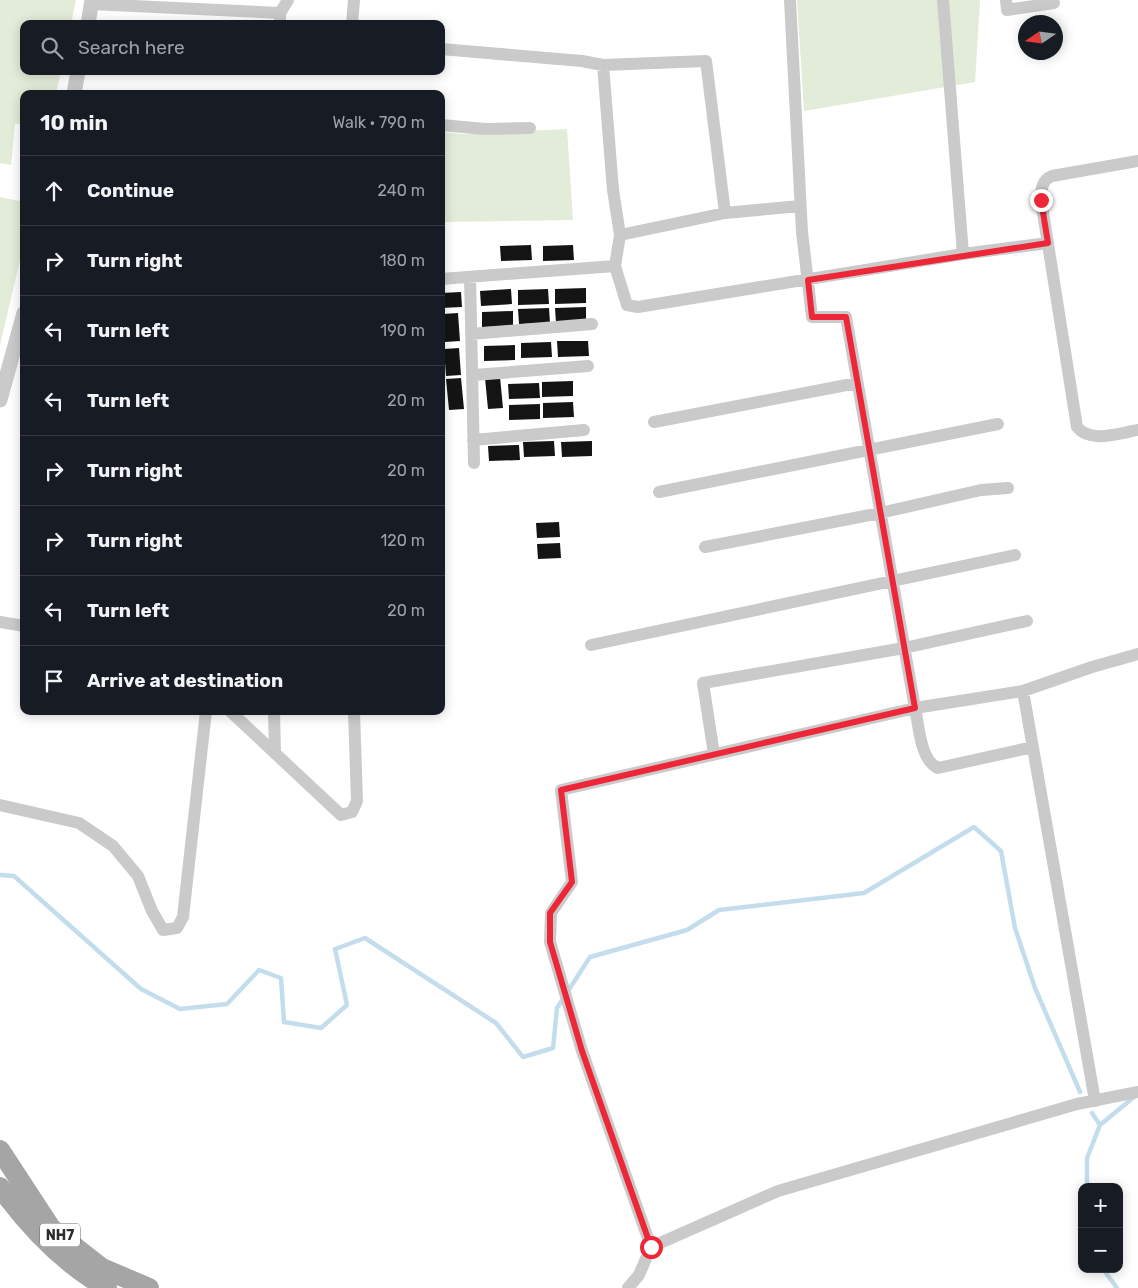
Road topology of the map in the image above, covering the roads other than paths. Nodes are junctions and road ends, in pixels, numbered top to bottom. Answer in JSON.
{"nodes":[{"id":1,"x":288,"y":0,"type":"edge"},
{"id":2,"x":354,"y":0,"type":"edge"},
{"id":3,"x":790,"y":0,"type":"edge"},
{"id":4,"x":943,"y":0,"type":"edge"},
{"id":5,"x":1006,"y":0,"type":"edge"},
{"id":6,"x":92,"y":2,"type":"edge"},
{"id":7,"x":1054,"y":3,"type":"dead end"},
{"id":8,"x":280,"y":18,"type":"edge"},
{"id":9,"x":89,"y":20,"type":"edge"},
{"id":10,"x":352,"y":20,"type":"edge"},
{"id":11,"x":445,"y":49,"type":"edge"},
{"id":12,"x":604,"y":65,"type":"junction"},
{"id":13,"x":77,"y":75,"type":"edge"},
{"id":14,"x":75,"y":90,"type":"edge"},
{"id":15,"x":445,"y":125,"type":"edge"},
{"id":16,"x":530,"y":128,"type":"dead end"},
{"id":17,"x":1138,"y":161,"type":"edge"},
{"id":18,"x":800,"y":206,"type":"junction"},
{"id":19,"x":725,"y":213,"type":"junction"},
{"id":20,"x":620,"y":235,"type":"junction"},
{"id":21,"x":1048,"y":243,"type":"junction"},
{"id":22,"x":963,"y":254,"type":"junction"},
{"id":23,"x":615,"y":266,"type":"junction"},
{"id":24,"x":470,"y":277,"type":"junction"},
{"id":25,"x":445,"y":279,"type":"edge"},
{"id":26,"x":808,"y":280,"type":"junction"},
{"id":27,"x":592,"y":324,"type":"dead end"},
{"id":28,"x":20,"y":328,"type":"edge"},
{"id":29,"x":471,"y":334,"type":"junction"},
{"id":30,"x":588,"y":366,"type":"dead end"},
{"id":31,"x":474,"y":375,"type":"junction"},
{"id":32,"x":857,"y":383,"type":"junction"},
{"id":33,"x":0,"y":400,"type":"edge"},
{"id":34,"x":654,"y":422,"type":"dead end"},
{"id":35,"x":998,"y":424,"type":"dead end"},
{"id":36,"x":584,"y":430,"type":"dead end"},
{"id":37,"x":1138,"y":430,"type":"edge"},
{"id":38,"x":473,"y":440,"type":"junction"},
{"id":39,"x":869,"y":449,"type":"junction"},
{"id":40,"x":474,"y":463,"type":"dead end"},
{"id":41,"x":1008,"y":488,"type":"dead end"},
{"id":42,"x":659,"y":492,"type":"dead end"},
{"id":43,"x":880,"y":513,"type":"junction"},
{"id":44,"x":705,"y":546,"type":"dead end"},
{"id":45,"x":1015,"y":555,"type":"dead end"},
{"id":46,"x":892,"y":580,"type":"junction"},
{"id":47,"x":1027,"y":621,"type":"dead end"},
{"id":48,"x":0,"y":622,"type":"edge"},
{"id":49,"x":20,"y":625,"type":"edge"},
{"id":50,"x":591,"y":645,"type":"dead end"},
{"id":51,"x":904,"y":648,"type":"junction"},
{"id":52,"x":1138,"y":654,"type":"edge"},
{"id":53,"x":1023,"y":691,"type":"junction"},
{"id":54,"x":915,"y":708,"type":"junction"},
{"id":55,"x":206,"y":715,"type":"edge"},
{"id":56,"x":234,"y":715,"type":"edge"},
{"id":57,"x":274,"y":715,"type":"edge"},
{"id":58,"x":354,"y":715,"type":"edge"},
{"id":59,"x":1033,"y":747,"type":"junction"},
{"id":60,"x":275,"y":753,"type":"junction"},
{"id":61,"x":714,"y":754,"type":"junction"},
{"id":62,"x":0,"y":805,"type":"edge"},
{"id":63,"x":1138,"y":1092,"type":"edge"},
{"id":64,"x":1095,"y":1102,"type":"junction"},
{"id":65,"x":0,"y":1150,"type":"edge"},
{"id":66,"x":0,"y":1187,"type":"edge"},
{"id":67,"x":651,"y":1247,"type":"junction"},
{"id":68,"x":107,"y":1288,"type":"edge"},
{"id":69,"x":149,"y":1288,"type":"edge"},
{"id":70,"x":628,"y":1288,"type":"edge"}],
"edges":[{"from":1,"to":8,"type":"street"},
{"from":2,"to":10,"type":"street"},
{"from":3,"to":18,"type":"street"},
{"from":4,"to":22,"type":"street"},
{"from":5,"to":7,"type":"street"},
{"from":6,"to":8,"type":"street"},
{"from":6,"to":9,"type":"street"},
{"from":11,"to":12,"type":"street"},
{"from":12,"to":19,"type":"street"},
{"from":12,"to":20,"type":"street"},
{"from":13,"to":14,"type":"street"},
{"from":15,"to":16,"type":"street"},
{"from":17,"to":21,"type":"street"},
{"from":18,"to":19,"type":"street"},
{"from":18,"to":26,"type":"street"},
{"from":19,"to":20,"type":"street"},
{"from":20,"to":23,"type":"street"},
{"from":21,"to":22,"type":"street"},
{"from":21,"to":37,"type":"street"},
{"from":22,"to":26,"type":"street"},
{"from":23,"to":24,"type":"street"},
{"from":23,"to":26,"type":"street"},
{"from":24,"to":25,"type":"street"},
{"from":24,"to":29,"type":"street"},
{"from":26,"to":32,"type":"street"},
{"from":27,"to":29,"type":"street"},
{"from":28,"to":33,"type":"street"},
{"from":29,"to":31,"type":"street"},
{"from":30,"to":31,"type":"street"},
{"from":31,"to":38,"type":"street"},
{"from":32,"to":34,"type":"street"},
{"from":32,"to":39,"type":"street"},
{"from":35,"to":39,"type":"street"},
{"from":36,"to":38,"type":"street"},
{"from":38,"to":40,"type":"street"},
{"from":39,"to":42,"type":"street"},
{"from":39,"to":43,"type":"street"},
{"from":41,"to":43,"type":"street"},
{"from":43,"to":44,"type":"street"},
{"from":43,"to":46,"type":"street"},
{"from":45,"to":46,"type":"street"},
{"from":46,"to":50,"type":"street"},
{"from":46,"to":51,"type":"street"},
{"from":47,"to":51,"type":"street"},
{"from":48,"to":49,"type":"street"},
{"from":51,"to":54,"type":"street"},
{"from":51,"to":61,"type":"street"},
{"from":52,"to":53,"type":"street"},
{"from":53,"to":54,"type":"street"},
{"from":53,"to":59,"type":"street"},
{"from":54,"to":59,"type":"street"},
{"from":54,"to":61,"type":"street"},
{"from":55,"to":62,"type":"street"},
{"from":56,"to":60,"type":"street"},
{"from":57,"to":60,"type":"street"},
{"from":58,"to":60,"type":"street"},
{"from":59,"to":64,"type":"street"},
{"from":61,"to":67,"type":"street"},
{"from":63,"to":64,"type":"street"},
{"from":64,"to":67,"type":"street"},
{"from":65,"to":69,"type":"main road","number":"NH7"},
{"from":66,"to":68,"type":"main road"},
{"from":67,"to":70,"type":"street"}]}
